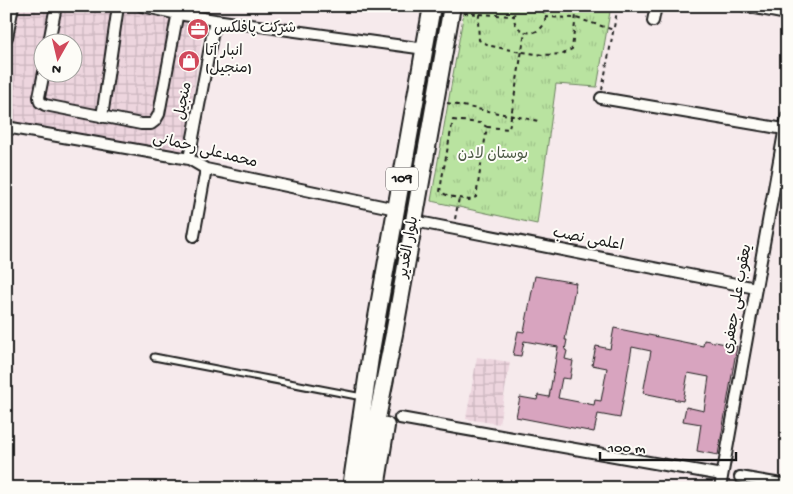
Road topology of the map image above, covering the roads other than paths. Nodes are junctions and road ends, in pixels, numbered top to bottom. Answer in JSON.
{"nodes":[{"id":1,"x":12,"y":6,"type":"edge"},
{"id":2,"x":56,"y":6,"type":"edge"},
{"id":3,"x":118,"y":6,"type":"edge"},
{"id":4,"x":142,"y":6,"type":"edge"},
{"id":5,"x":432,"y":6,"type":"edge"},
{"id":6,"x":656,"y":6,"type":"edge"},
{"id":7,"x":746,"y":6,"type":"edge"},
{"id":8,"x":451,"y":9,"type":"edge"},
{"id":9,"x":178,"y":10,"type":"edge"},
{"id":10,"x":787,"y":14,"type":"edge"},
{"id":11,"x":215,"y":20,"type":"junction"},
{"id":12,"x":653,"y":21,"type":"dead end"},
{"id":13,"x":52,"y":32,"type":"edge"},
{"id":14,"x":6,"y":37,"type":"edge"},
{"id":15,"x":425,"y":49,"type":"junction"},
{"id":16,"x":42,"y":82,"type":"edge"},
{"id":17,"x":601,"y":98,"type":"road end"},
{"id":18,"x":787,"y":116,"type":"edge"},
{"id":19,"x":102,"y":117,"type":"junction"},
{"id":20,"x":6,"y":127,"type":"edge"},
{"id":21,"x":784,"y":129,"type":"junction"},
{"id":22,"x":189,"y":159,"type":"junction"},
{"id":23,"x":206,"y":169,"type":"junction"},
{"id":24,"x":396,"y":210,"type":"junction"},
{"id":25,"x":414,"y":221,"type":"junction"},
{"id":26,"x":194,"y":236,"type":"dead end"},
{"id":27,"x":756,"y":288,"type":"junction"},
{"id":28,"x":394,"y":334,"type":"junction"},
{"id":29,"x":371,"y":351,"type":"junction"},
{"id":30,"x":154,"y":358,"type":"dead end"},
{"id":31,"x":358,"y":396,"type":"junction"},
{"id":32,"x":400,"y":418,"type":"dead end"},
{"id":33,"x":722,"y":474,"type":"junction"},
{"id":34,"x":740,"y":477,"type":"dead end"},
{"id":35,"x":787,"y":485,"type":"edge"},
{"id":36,"x":339,"y":488,"type":"edge"},
{"id":37,"x":351,"y":488,"type":"edge"},
{"id":38,"x":363,"y":488,"type":"edge"},
{"id":39,"x":376,"y":488,"type":"edge"},
{"id":40,"x":720,"y":488,"type":"edge"}],
"edges":[{"from":1,"to":14,"type":"street"},
{"from":2,"to":13,"type":"street"},
{"from":3,"to":19,"type":"street"},
{"from":4,"to":9,"type":"street"},
{"from":5,"to":15,"type":"main road","name":"بلوار الغدیر","number":"109"},
{"from":6,"to":12,"type":"street"},
{"from":7,"to":10,"type":"street"},
{"from":8,"to":25,"type":"main road","name":"بلوار الغدیر","number":"109"},
{"from":9,"to":11,"type":"street"},
{"from":9,"to":19,"type":"street"},
{"from":11,"to":15,"type":"street"},
{"from":11,"to":22,"type":"street","name":"منجیل"},
{"from":15,"to":24,"type":"main road","name":"بلوار الغدیر","number":"109"},
{"from":16,"to":19,"type":"street"},
{"from":17,"to":21,"type":"street"},
{"from":18,"to":21,"type":"street","name":"یعقوب علی جعفری"},
{"from":20,"to":22,"type":"street","name":"محمدعلی رحمانی"},
{"from":21,"to":27,"type":"street","name":"یعقوب علی جعفری"},
{"from":22,"to":23,"type":"street","name":"محمدعلی رحمانی"},
{"from":23,"to":24,"type":"street","name":"محمدعلی رحمانی"},
{"from":23,"to":26,"type":"street"},
{"from":24,"to":29,"type":"main road","name":"بلوار الغدیر","number":"109"},
{"from":25,"to":27,"type":"street","name":"اعلمی نصب"},
{"from":25,"to":28,"type":"main road","name":"بلوار الغدیر","number":"109"},
{"from":27,"to":33,"type":"street","name":"یعقوب علی جعفری"},
{"from":28,"to":38,"type":"main road","name":"بلوار الغدیر","number":"109"},
{"from":28,"to":39,"type":"main road"},
{"from":29,"to":31,"type":"main road"},
{"from":29,"to":37,"type":"main road","name":"بلوار الغدیر","number":"109"},
{"from":30,"to":31,"type":"lane"},
{"from":31,"to":36,"type":"main road"},
{"from":32,"to":33,"type":"street"},
{"from":33,"to":40,"type":"street","name":"یعقوب علی جعفری"},
{"from":34,"to":35,"type":"street"}]}
